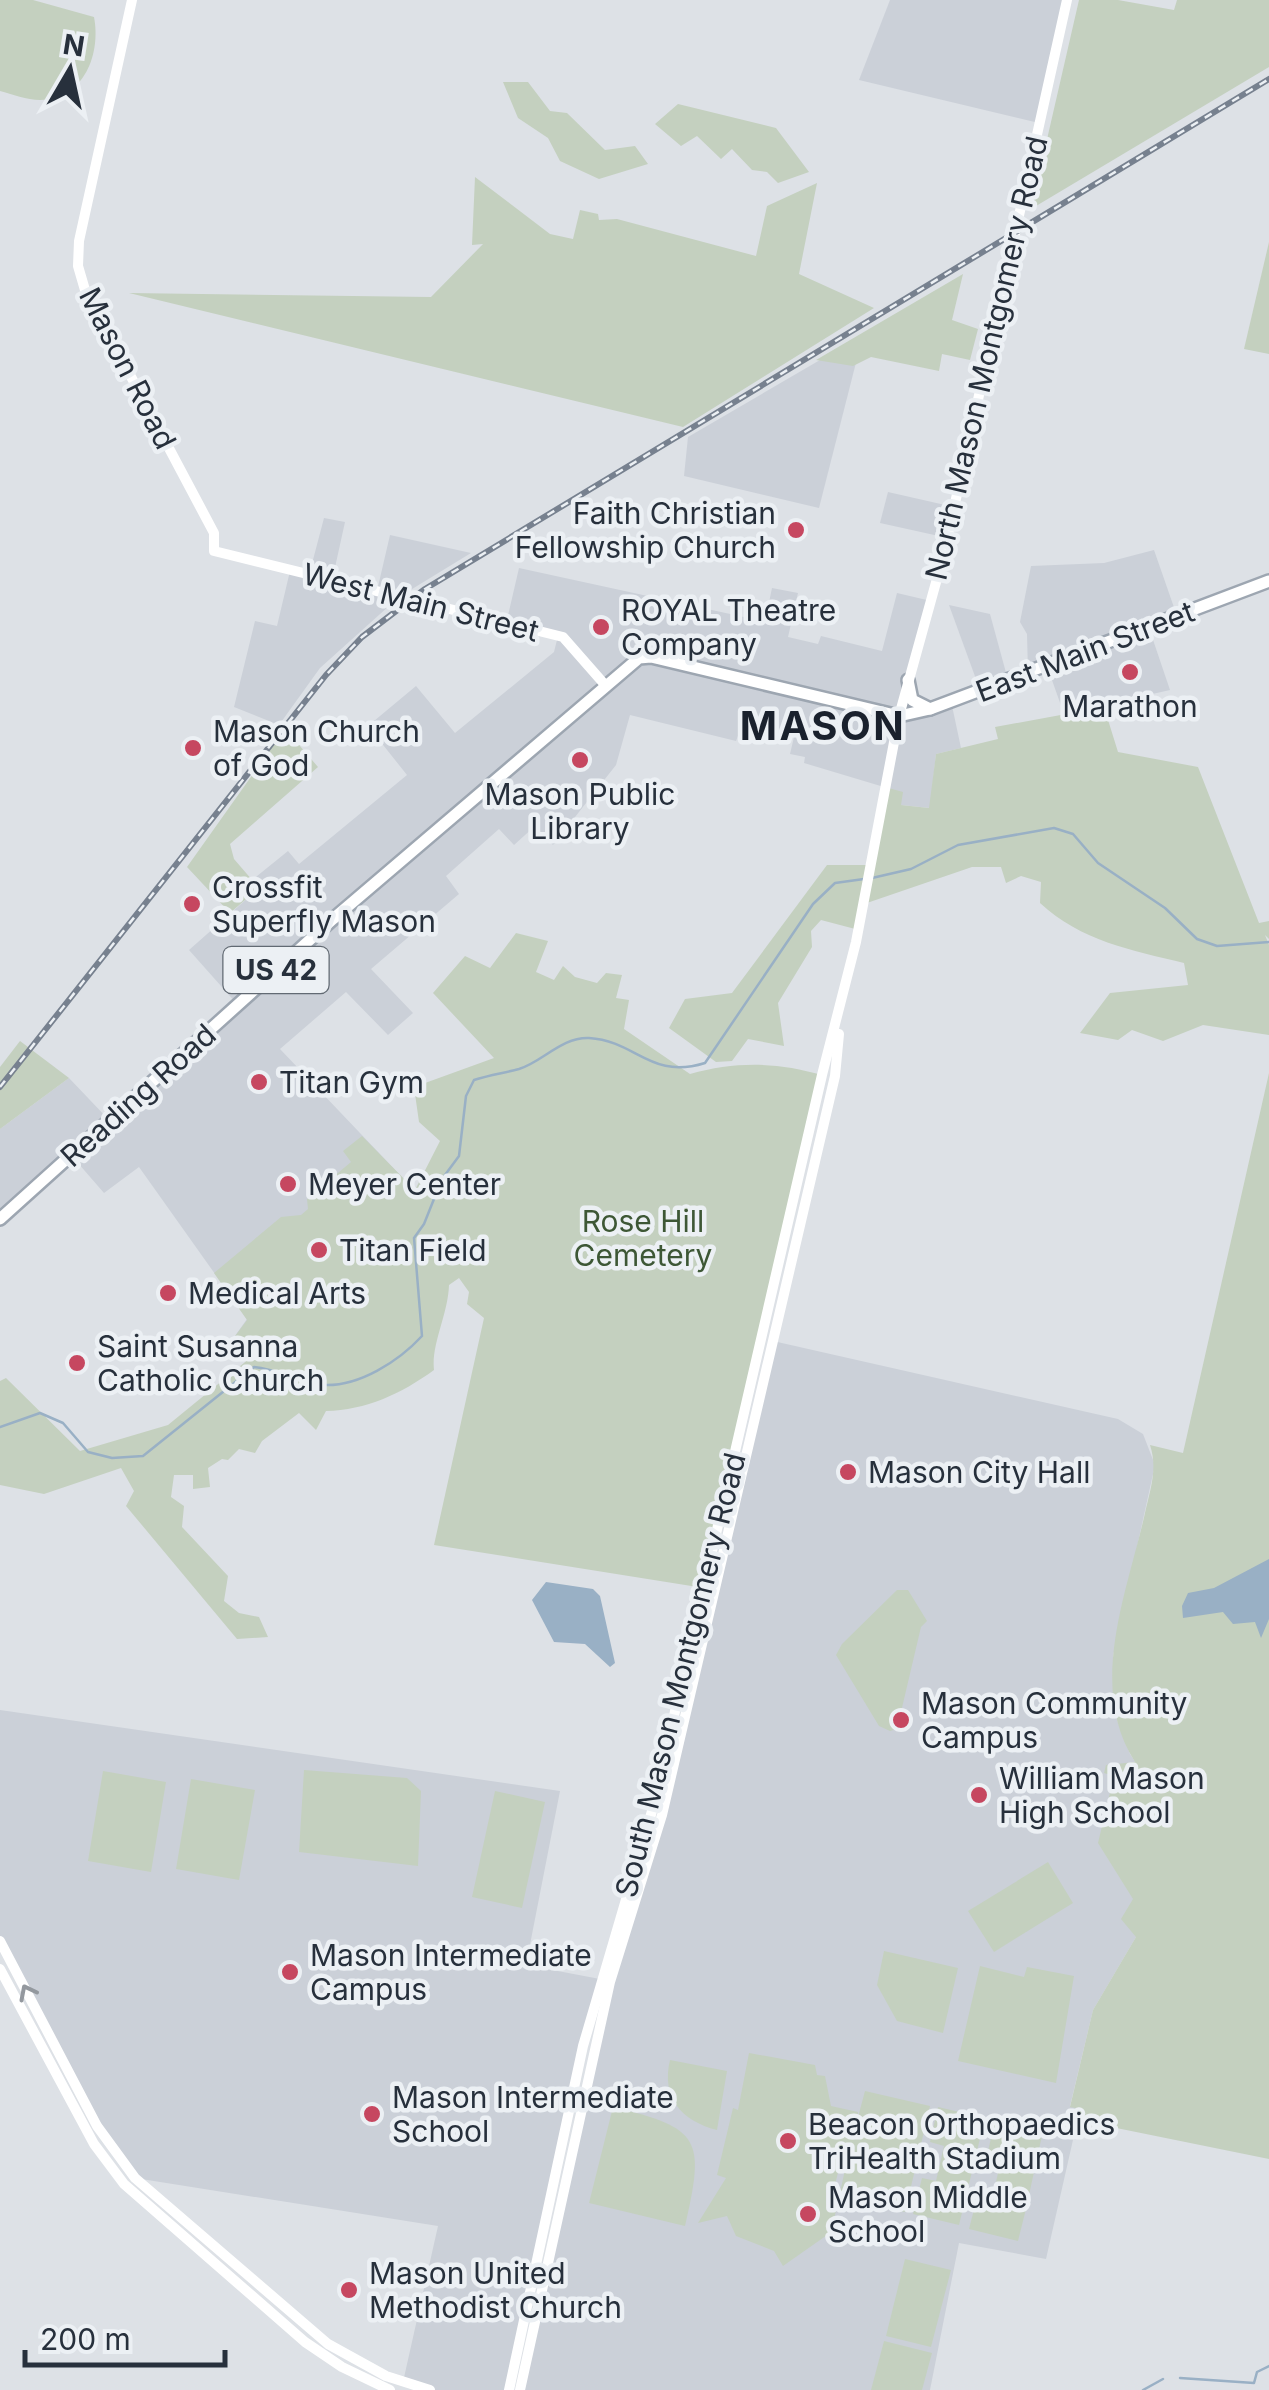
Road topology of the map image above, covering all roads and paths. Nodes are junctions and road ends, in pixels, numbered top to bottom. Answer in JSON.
{"nodes":[{"id":1,"x":132,"y":0,"type":"edge"},
{"id":2,"x":1067,"y":0,"type":"edge"},
{"id":3,"x":214,"y":551,"type":"joint"},
{"id":4,"x":1269,"y":581,"type":"edge"},
{"id":5,"x":908,"y":680,"type":"junction"},
{"id":6,"x":606,"y":686,"type":"junction"},
{"id":7,"x":930,"y":709,"type":"junction"},
{"id":8,"x":899,"y":716,"type":"junction"},
{"id":9,"x":840,"y":1018,"type":"junction"},
{"id":10,"x":0,"y":1218,"type":"edge"},
{"id":11,"x":0,"y":1940,"type":"edge"},
{"id":12,"x":0,"y":1969,"type":"edge"},
{"id":13,"x":390,"y":2390,"type":"edge"},
{"id":14,"x":430,"y":2390,"type":"edge"},
{"id":15,"x":509,"y":2390,"type":"edge"},
{"id":16,"x":520,"y":2390,"type":"edge"}],
"edges":[{"from":1,"to":3,"type":"main road","name":"Mason Road"},
{"from":2,"to":5,"type":"main road","name":"North Mason Montgomery Road"},
{"from":3,"to":6,"type":"main road","name":"West Main Street"},
{"from":4,"to":7,"type":"main road","name":"East Main Street","number":"US 42"},
{"from":5,"to":7,"type":"main road"},
{"from":5,"to":8,"type":"main road","name":"North Mason Montgomery Road"},
{"from":6,"to":8,"type":"main road","name":"Reading Road","number":"US 42"},
{"from":6,"to":10,"type":"main road","name":"Reading Road","number":"US 42"},
{"from":7,"to":8,"type":"main road","name":"East Main Street","number":"US 42"},
{"from":8,"to":9,"type":"main road","name":"South Mason Montgomery Road"},
{"from":9,"to":15,"type":"main road","name":"South Mason Montgomery Road"},
{"from":9,"to":16,"type":"main road","name":"South Mason Montgomery Road"},
{"from":14,"to":11,"type":"main road","one_way":true},
{"from":12,"to":13,"type":"main road"}]}
